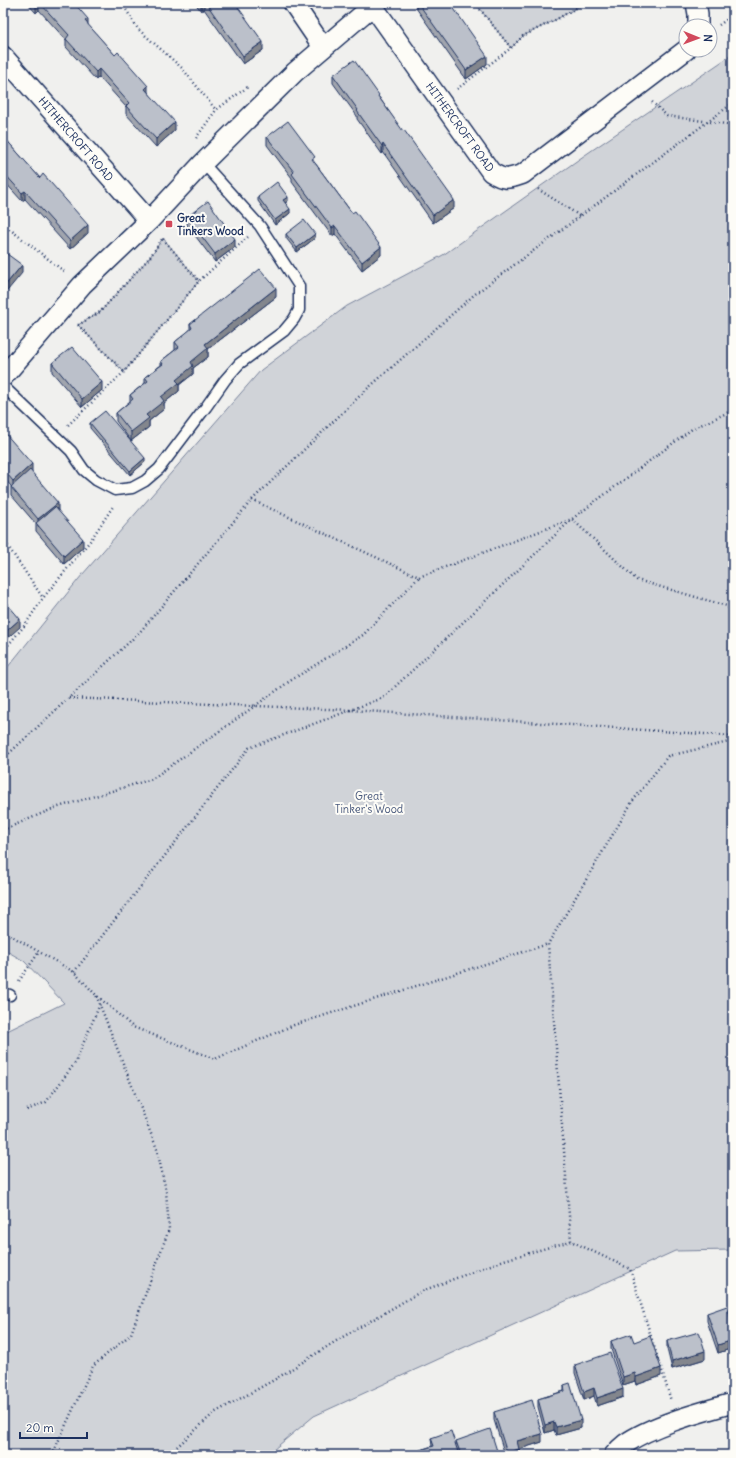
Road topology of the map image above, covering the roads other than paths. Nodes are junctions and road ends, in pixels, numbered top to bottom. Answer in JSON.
{"nodes":[{"id":1,"x":293,"y":3,"type":"edge"},
{"id":2,"x":696,"y":3,"type":"edge"},
{"id":3,"x":374,"y":4,"type":"edge"},
{"id":4,"x":701,"y":18,"type":"edge"},
{"id":5,"x":323,"y":47,"type":"junction"},
{"id":6,"x":3,"y":56,"type":"edge"},
{"id":7,"x":678,"y":56,"type":"edge"},
{"id":8,"x":203,"y":163,"type":"junction"},
{"id":9,"x":149,"y":221,"type":"junction"},
{"id":10,"x":3,"y":377,"type":"edge"},
{"id":11,"x":3,"y":386,"type":"edge"},
{"id":12,"x":733,"y":1403,"type":"edge"},
{"id":13,"x":614,"y":1455,"type":"edge"}],
"edges":[{"from":1,"to":5,"type":"street"},
{"from":2,"to":4,"type":"street"},
{"from":3,"to":5,"type":"street","name":"HITHERCROFT ROAD"},
{"from":3,"to":7,"type":"street","name":"HITHERCROFT ROAD"},
{"from":5,"to":8,"type":"street","name":"HITHERCROFT ROAD"},
{"from":6,"to":9,"type":"street","name":"HITHERCROFT ROAD"},
{"from":8,"to":9,"type":"street","name":"HITHERCROFT ROAD"},
{"from":8,"to":11,"type":"lane"},
{"from":9,"to":10,"type":"street","name":"HITHERCROFT ROAD"},
{"from":12,"to":13,"type":"street"}]}
